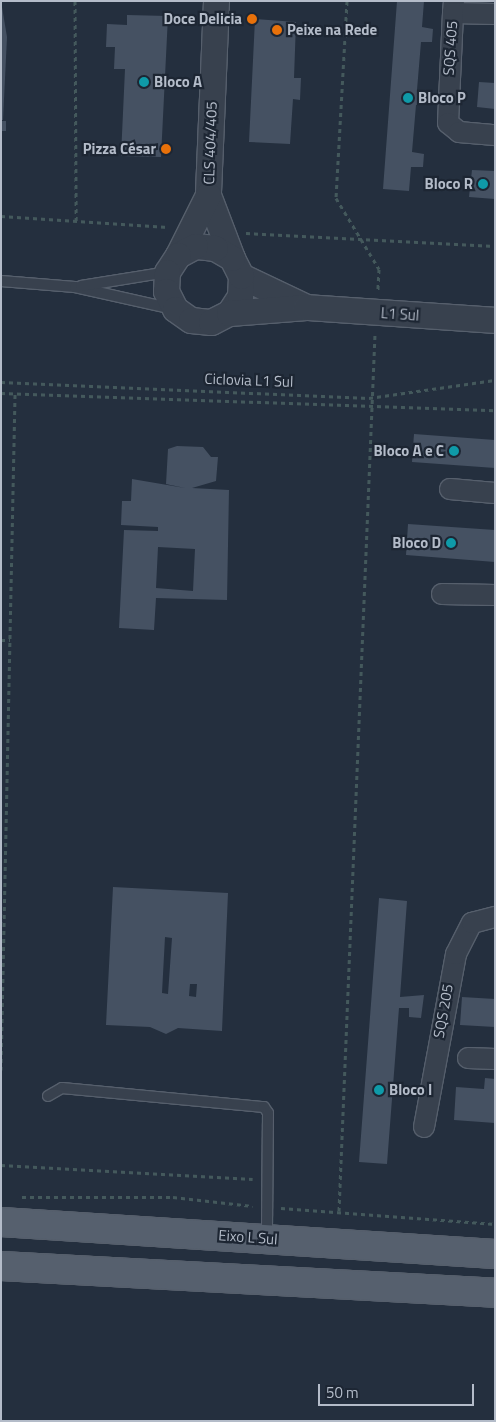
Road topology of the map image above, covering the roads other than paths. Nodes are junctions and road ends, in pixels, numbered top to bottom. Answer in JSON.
{"nodes":[{"id":1,"x":216,"y":1,"type":"edge"},
{"id":2,"x":454,"y":7,"type":"edge"},
{"id":3,"x":495,"y":14,"type":"edge"},
{"id":4,"x":495,"y":135,"type":"edge"},
{"id":5,"x":208,"y":195,"type":"junction"},
{"id":6,"x":172,"y":263,"type":"junction"},
{"id":7,"x":236,"y":267,"type":"junction"},
{"id":8,"x":1,"y":281,"type":"edge"},
{"id":9,"x":75,"y":287,"type":"junction"},
{"id":10,"x":306,"y":307,"type":"junction"},
{"id":11,"x":175,"y":309,"type":"junction"},
{"id":12,"x":229,"y":312,"type":"junction"},
{"id":13,"x":495,"y":320,"type":"edge"},
{"id":14,"x":450,"y":489,"type":"dead end"},
{"id":15,"x":495,"y":493,"type":"edge"},
{"id":16,"x":442,"y":594,"type":"dead end"},
{"id":17,"x":495,"y":595,"type":"edge"},
{"id":18,"x":495,"y":917,"type":"edge"},
{"id":19,"x":468,"y":1058,"type":"dead end"},
{"id":20,"x":495,"y":1060,"type":"edge"},
{"id":21,"x":48,"y":1096,"type":"dead end"},
{"id":22,"x":424,"y":1127,"type":"dead end"},
{"id":23,"x":6,"y":1210,"type":"edge"},
{"id":24,"x":267,"y":1239,"type":"junction"},
{"id":25,"x":495,"y":1254,"type":"edge"},
{"id":26,"x":1,"y":1266,"type":"edge"},
{"id":27,"x":495,"y":1293,"type":"edge"}],
"edges":[{"from":1,"to":5,"type":"street","name":"CLS 404/405"},
{"from":2,"to":3,"type":"street","name":"SQS 405"},
{"from":2,"to":4,"type":"street","name":"SQS 405"},
{"from":5,"to":6,"type":"street","name":"CLS 404/405"},
{"from":5,"to":7,"type":"street","name":"CLS 404/405"},
{"from":6,"to":7,"type":"street"},
{"from":6,"to":9,"type":"lane"},
{"from":6,"to":11,"type":"street"},
{"from":7,"to":10,"type":"street","name":"L1 Sul"},
{"from":7,"to":12,"type":"street"},
{"from":8,"to":9,"type":"lane"},
{"from":9,"to":11,"type":"lane"},
{"from":10,"to":12,"type":"street","name":"L1 Sul"},
{"from":10,"to":13,"type":"street","name":"L1 Sul"},
{"from":11,"to":12,"type":"street"},
{"from":14,"to":15,"type":"street"},
{"from":16,"to":17,"type":"street"},
{"from":18,"to":22,"type":"street","name":"SQS 205"},
{"from":19,"to":20,"type":"street"},
{"from":21,"to":24,"type":"lane"},
{"from":23,"to":24,"type":"main road","name":"Eixo L Sul"},
{"from":24,"to":25,"type":"main road","name":"Eixo L Sul"},
{"from":26,"to":27,"type":"main road"}]}
